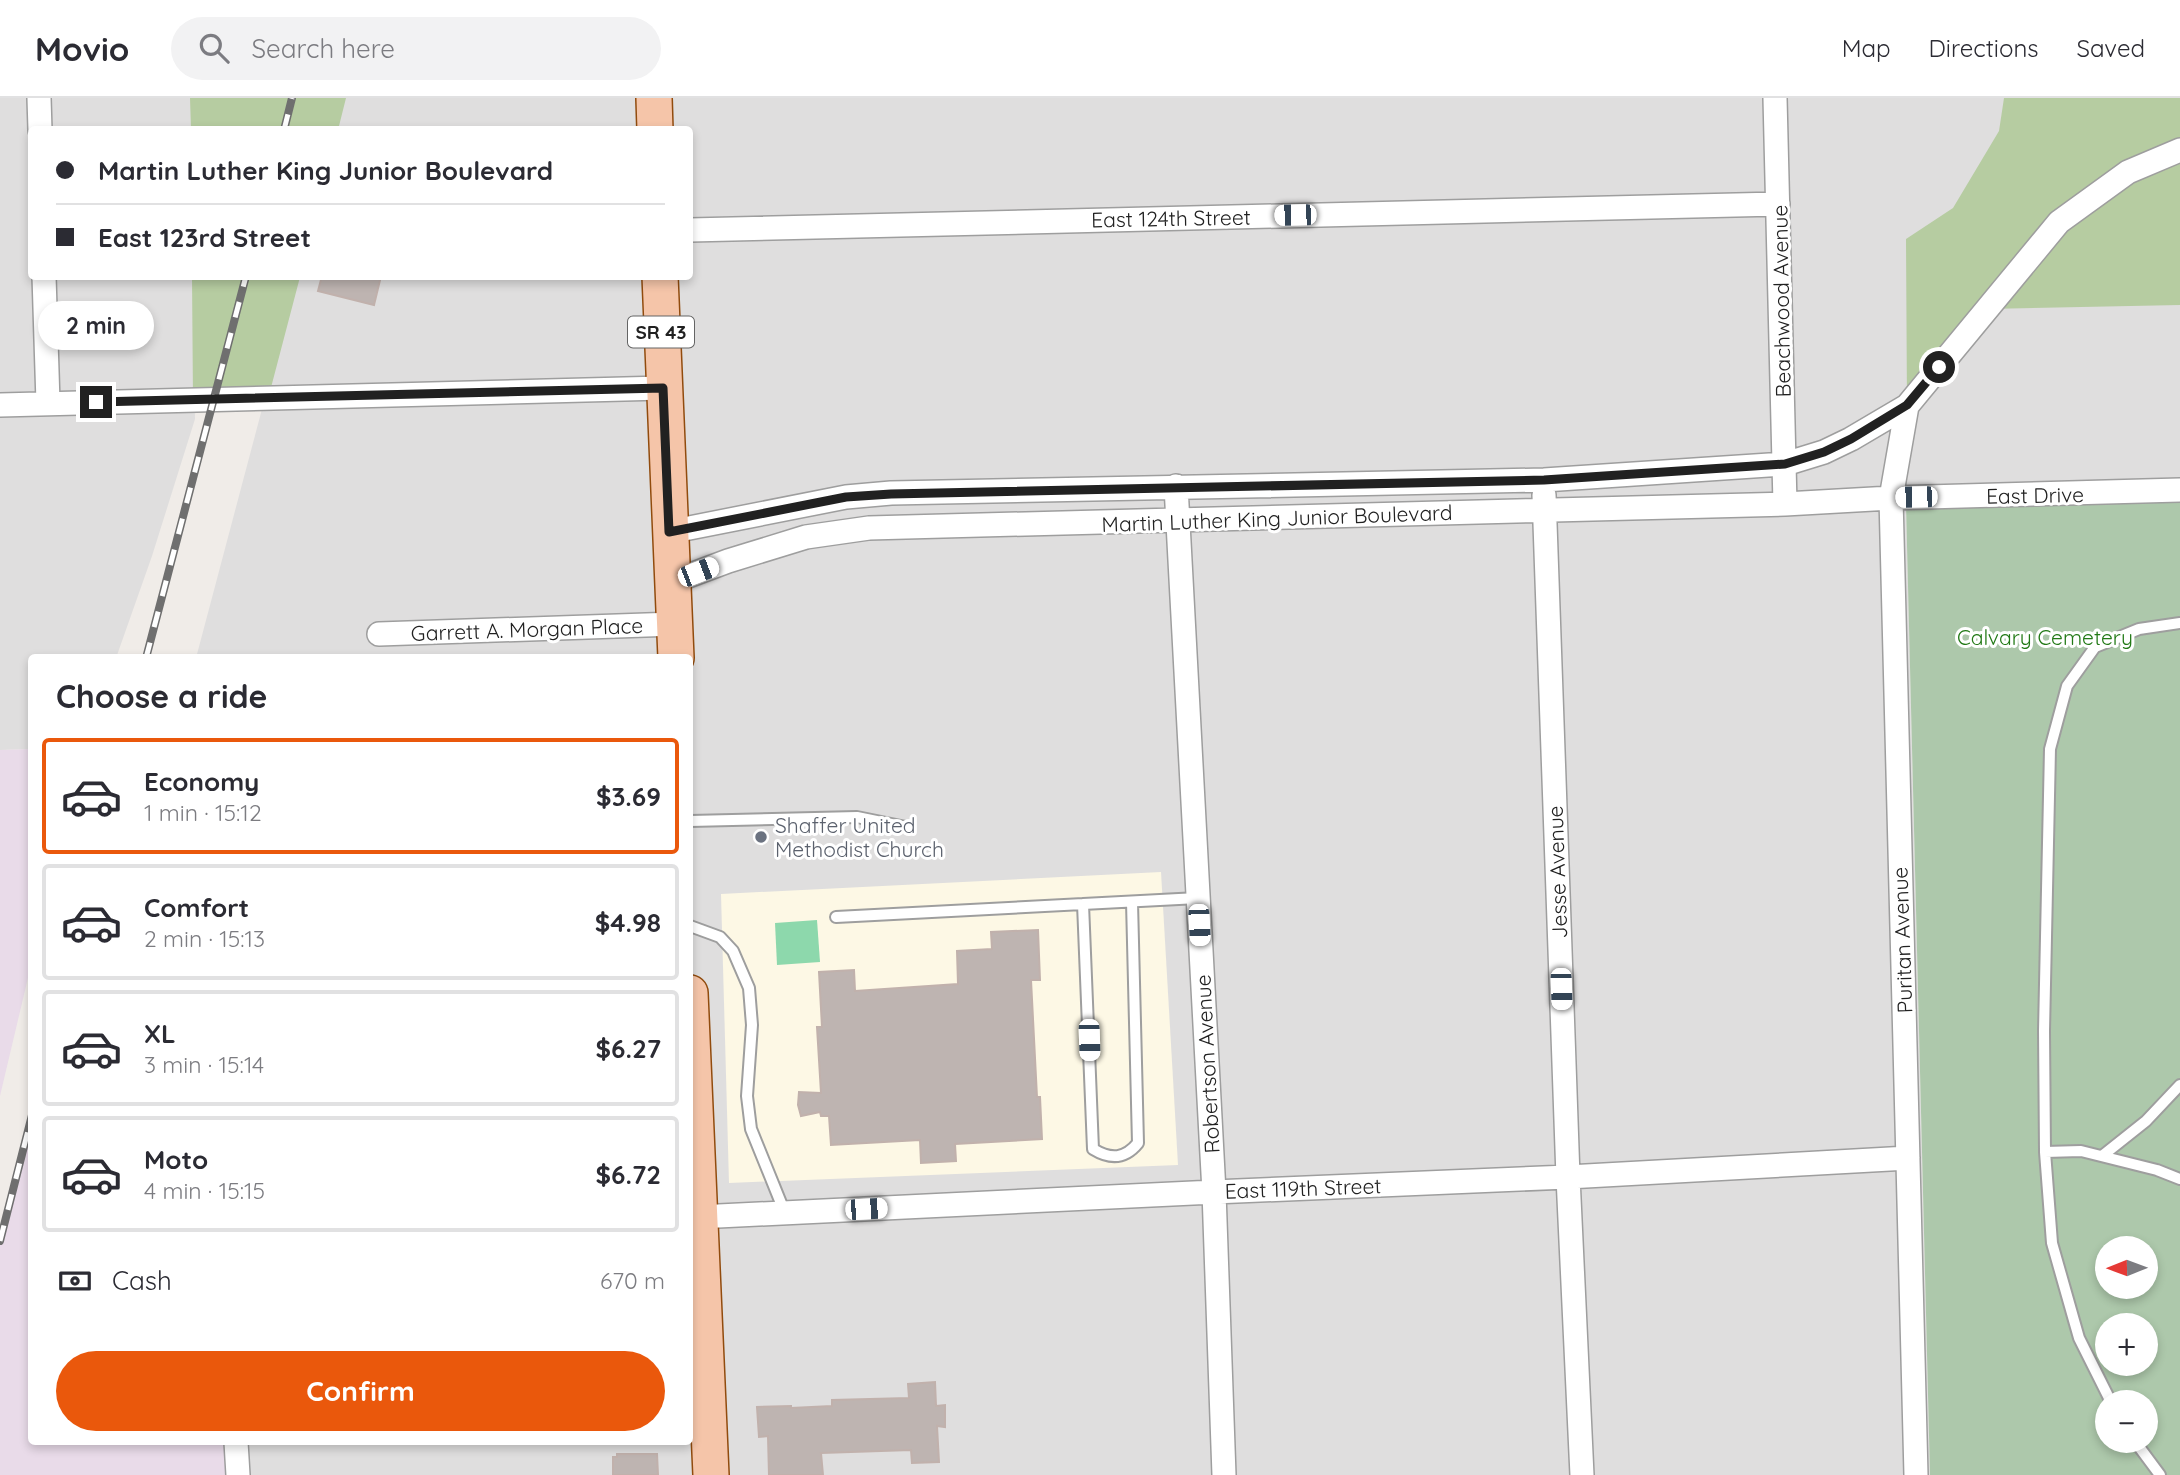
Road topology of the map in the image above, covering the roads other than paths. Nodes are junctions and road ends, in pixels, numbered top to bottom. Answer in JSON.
{"nodes":[{"id":1,"x":39,"y":98,"type":"edge"},
{"id":2,"x":654,"y":98,"type":"edge"},
{"id":3,"x":1775,"y":98,"type":"edge"},
{"id":4,"x":40,"y":126,"type":"edge"},
{"id":5,"x":655,"y":126,"type":"edge"},
{"id":6,"x":2180,"y":150,"type":"edge"},
{"id":7,"x":1778,"y":204,"type":"junction"},
{"id":8,"x":693,"y":230,"type":"edge"},
{"id":9,"x":44,"y":280,"type":"edge"},
{"id":10,"x":660,"y":280,"type":"edge"},
{"id":11,"x":663,"y":388,"type":"junction"},
{"id":12,"x":48,"y":403,"type":"junction"},
{"id":13,"x":0,"y":405,"type":"edge"},
{"id":14,"x":1907,"y":405,"type":"junction"},
{"id":15,"x":1785,"y":464,"type":"junction"},
{"id":16,"x":1544,"y":480,"type":"junction"},
{"id":17,"x":1176,"y":486,"type":"junction"},
{"id":18,"x":2180,"y":490,"type":"edge"},
{"id":19,"x":1891,"y":498,"type":"junction"},
{"id":20,"x":1786,"y":504,"type":"junction"},
{"id":21,"x":1545,"y":510,"type":"junction"},
{"id":22,"x":1177,"y":521,"type":"junction"},
{"id":23,"x":669,"y":532,"type":"junction"},
{"id":24,"x":672,"y":582,"type":"junction"},
{"id":25,"x":2180,"y":623,"type":"edge"},
{"id":26,"x":674,"y":624,"type":"junction"},
{"id":27,"x":379,"y":634,"type":"dead end"},
{"id":28,"x":676,"y":654,"type":"edge"},
{"id":29,"x":693,"y":821,"type":"edge"},
{"id":30,"x":906,"y":827,"type":"dead end"},
{"id":31,"x":1198,"y":898,"type":"junction"},
{"id":32,"x":1132,"y":902,"type":"junction"},
{"id":33,"x":1083,"y":904,"type":"junction"},
{"id":34,"x":836,"y":916,"type":"dead end"},
{"id":35,"x":693,"y":927,"type":"edge"},
{"id":36,"x":693,"y":1077,"type":"edge"},
{"id":37,"x":2180,"y":1085,"type":"edge"},
{"id":38,"x":2045,"y":1152,"type":"junction"},
{"id":39,"x":2102,"y":1156,"type":"junction"},
{"id":40,"x":1908,"y":1158,"type":"junction"},
{"id":41,"x":1568,"y":1177,"type":"junction"},
{"id":42,"x":2180,"y":1179,"type":"edge"},
{"id":43,"x":1214,"y":1192,"type":"junction"},
{"id":44,"x":785,"y":1213,"type":"junction"},
{"id":45,"x":698,"y":1217,"type":"junction"},
{"id":46,"x":696,"y":1297,"type":"edge"},
{"id":47,"x":2105,"y":1390,"type":"edge"},
{"id":48,"x":236,"y":1445,"type":"edge"},
{"id":49,"x":2144,"y":1453,"type":"edge"},
{"id":50,"x":238,"y":1475,"type":"edge"},
{"id":51,"x":711,"y":1475,"type":"edge"},
{"id":52,"x":1224,"y":1475,"type":"edge"},
{"id":53,"x":1582,"y":1475,"type":"edge"},
{"id":54,"x":1916,"y":1475,"type":"edge"},
{"id":55,"x":2160,"y":1475,"type":"edge"}],
"edges":[{"from":1,"to":4,"type":"street"},
{"from":2,"to":5,"type":"main road"},
{"from":3,"to":7,"type":"street","name":"Beachwood Avenue"},
{"from":6,"to":14,"type":"street","name":"Martin Luther King Junior Boulevard"},
{"from":7,"to":8,"type":"street","name":"East 124th Street"},
{"from":7,"to":15,"type":"street","name":"Beachwood Avenue"},
{"from":9,"to":12,"type":"street"},
{"from":10,"to":11,"type":"main road","number":"SR 43"},
{"from":11,"to":12,"type":"street"},
{"from":11,"to":23,"type":"main road","number":"SR 43"},
{"from":12,"to":13,"type":"street"},
{"from":14,"to":15,"type":"street","name":"Martin Luther King Junior Boulevard"},
{"from":14,"to":19,"type":"street","name":"Puritan Avenue"},
{"from":15,"to":16,"type":"street","name":"Martin Luther King Junior Boulevard"},
{"from":15,"to":20,"type":"street","name":"Beachwood Avenue"},
{"from":16,"to":17,"type":"street","name":"Martin Luther King Junior Boulevard"},
{"from":16,"to":21,"type":"street","name":"Jesse Avenue"},
{"from":17,"to":22,"type":"street","name":"Robertson Avenue"},
{"from":17,"to":23,"type":"street","name":"Martin Luther King Junior Boulevard"},
{"from":18,"to":19,"type":"street","name":"East Drive"},
{"from":19,"to":20,"type":"street","name":"Martin Luther King Junior Boulevard"},
{"from":19,"to":40,"type":"street","name":"Puritan Avenue"},
{"from":20,"to":21,"type":"street","name":"Martin Luther King Junior Boulevard"},
{"from":21,"to":22,"type":"street","name":"Martin Luther King Junior Boulevard"},
{"from":21,"to":41,"type":"street","name":"Jesse Avenue"},
{"from":22,"to":24,"type":"street","name":"Martin Luther King Junior Boulevard"},
{"from":22,"to":31,"type":"street","name":"Robertson Avenue"},
{"from":23,"to":24,"type":"main road","number":"SR 43"},
{"from":24,"to":26,"type":"main road","number":"SR 43"},
{"from":25,"to":38,"type":"lane"},
{"from":26,"to":27,"type":"street","name":"Garrett A. Morgan Place"},
{"from":26,"to":28,"type":"main road","number":"SR 43"},
{"from":29,"to":30,"type":"lane"},
{"from":31,"to":32,"type":"lane"},
{"from":31,"to":43,"type":"street","name":"Robertson Avenue"},
{"from":32,"to":33,"type":"lane"},
{"from":32,"to":33,"type":"lane"},
{"from":33,"to":34,"type":"lane"},
{"from":35,"to":44,"type":"lane"},
{"from":36,"to":45,"type":"main road"},
{"from":37,"to":39,"type":"lane"},
{"from":38,"to":39,"type":"lane"},
{"from":38,"to":47,"type":"lane"},
{"from":39,"to":42,"type":"lane"},
{"from":40,"to":41,"type":"street","name":"East 119th Street"},
{"from":40,"to":54,"type":"street","name":"Puritan Avenue"},
{"from":41,"to":43,"type":"street","name":"East 119th Street"},
{"from":41,"to":53,"type":"street","name":"Jesse Avenue"},
{"from":43,"to":44,"type":"street","name":"East 119th Street"},
{"from":43,"to":52,"type":"street","name":"Robertson Avenue"},
{"from":44,"to":45,"type":"street","name":"East 119th Street"},
{"from":45,"to":46,"type":"main road"},
{"from":46,"to":51,"type":"main road"},
{"from":48,"to":50,"type":"street"},
{"from":49,"to":55,"type":"lane"}]}
